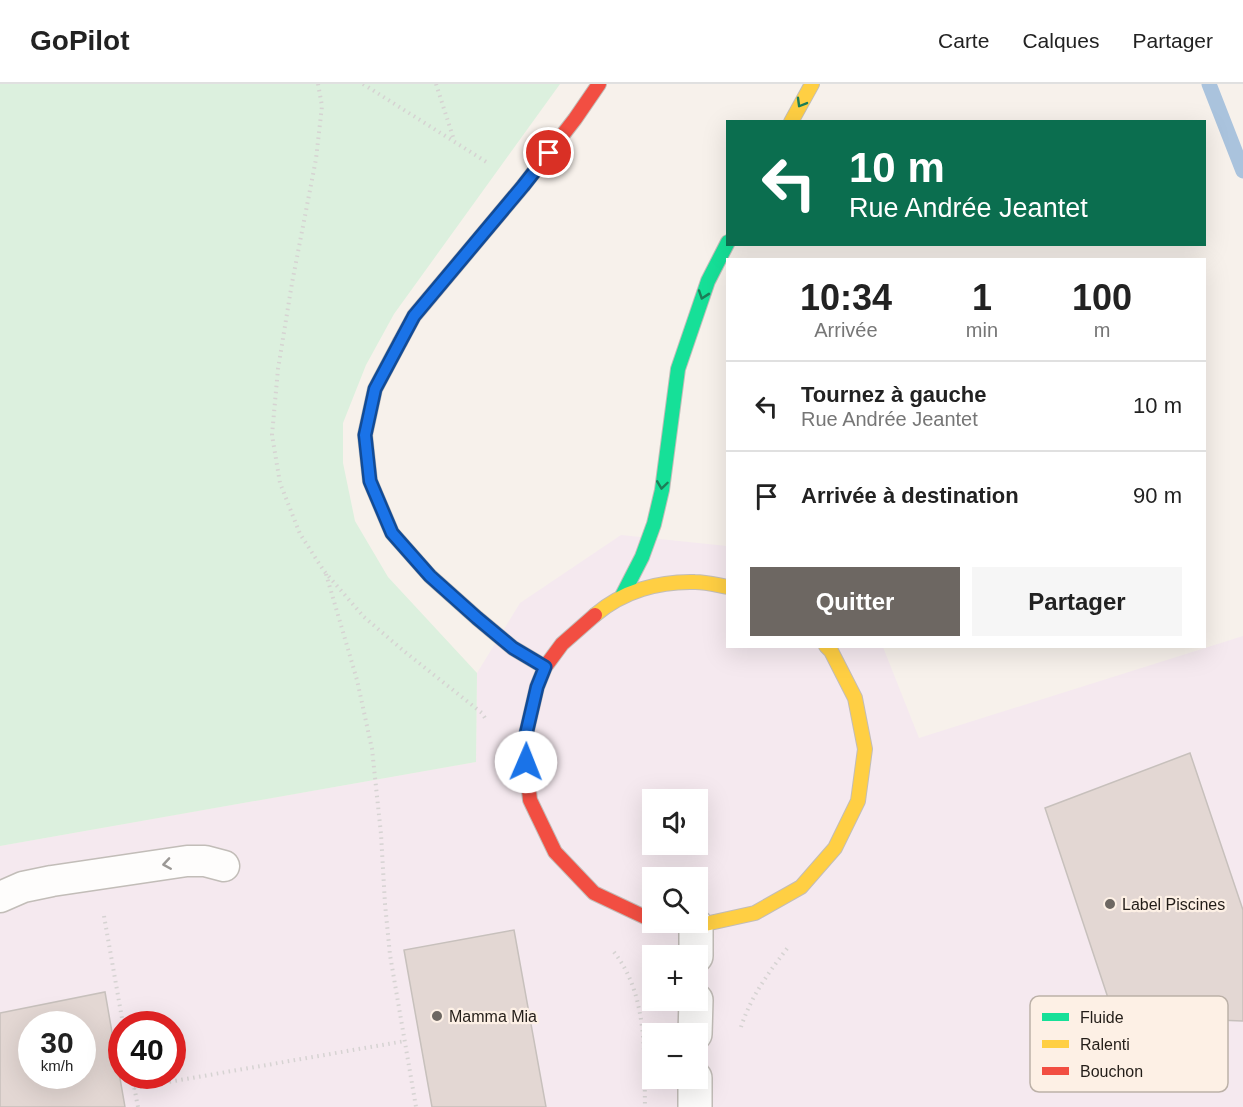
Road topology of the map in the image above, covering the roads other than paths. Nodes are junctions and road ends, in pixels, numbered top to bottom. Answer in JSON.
{"nodes":[{"id":1,"x":599,"y":84,"type":"edge"},
{"id":2,"x":812,"y":84,"type":"edge"},
{"id":3,"x":791,"y":120,"type":"edge"},
{"id":4,"x":726,"y":246,"type":"edge"},
{"id":5,"x":726,"y":587,"type":"edge"},
{"id":6,"x":622,"y":596,"type":"junction"},
{"id":7,"x":828,"y":648,"type":"edge"},
{"id":8,"x":545,"y":667,"type":"junction"},
{"id":9,"x":224,"y":866,"type":"dead end"},
{"id":10,"x":0,"y":897,"type":"edge"},
{"id":11,"x":642,"y":916,"type":"edge"},
{"id":12,"x":689,"y":935,"type":"edge"},
{"id":13,"x":695,"y":1089,"type":"edge"},
{"id":14,"x":695,"y":1107,"type":"edge"}],
"edges":[{"from":1,"to":8,"type":"main road"},
{"from":2,"to":3,"type":"main road","one_way":true},
{"from":4,"to":6,"type":"main road","one_way":true},
{"from":5,"to":6,"type":"main road"},
{"from":6,"to":8,"type":"main road"},
{"from":7,"to":12,"type":"main road"},
{"from":8,"to":11,"type":"main road"},
{"from":9,"to":10,"type":"lane","one_way":true},
{"from":13,"to":14,"type":"street"}]}
